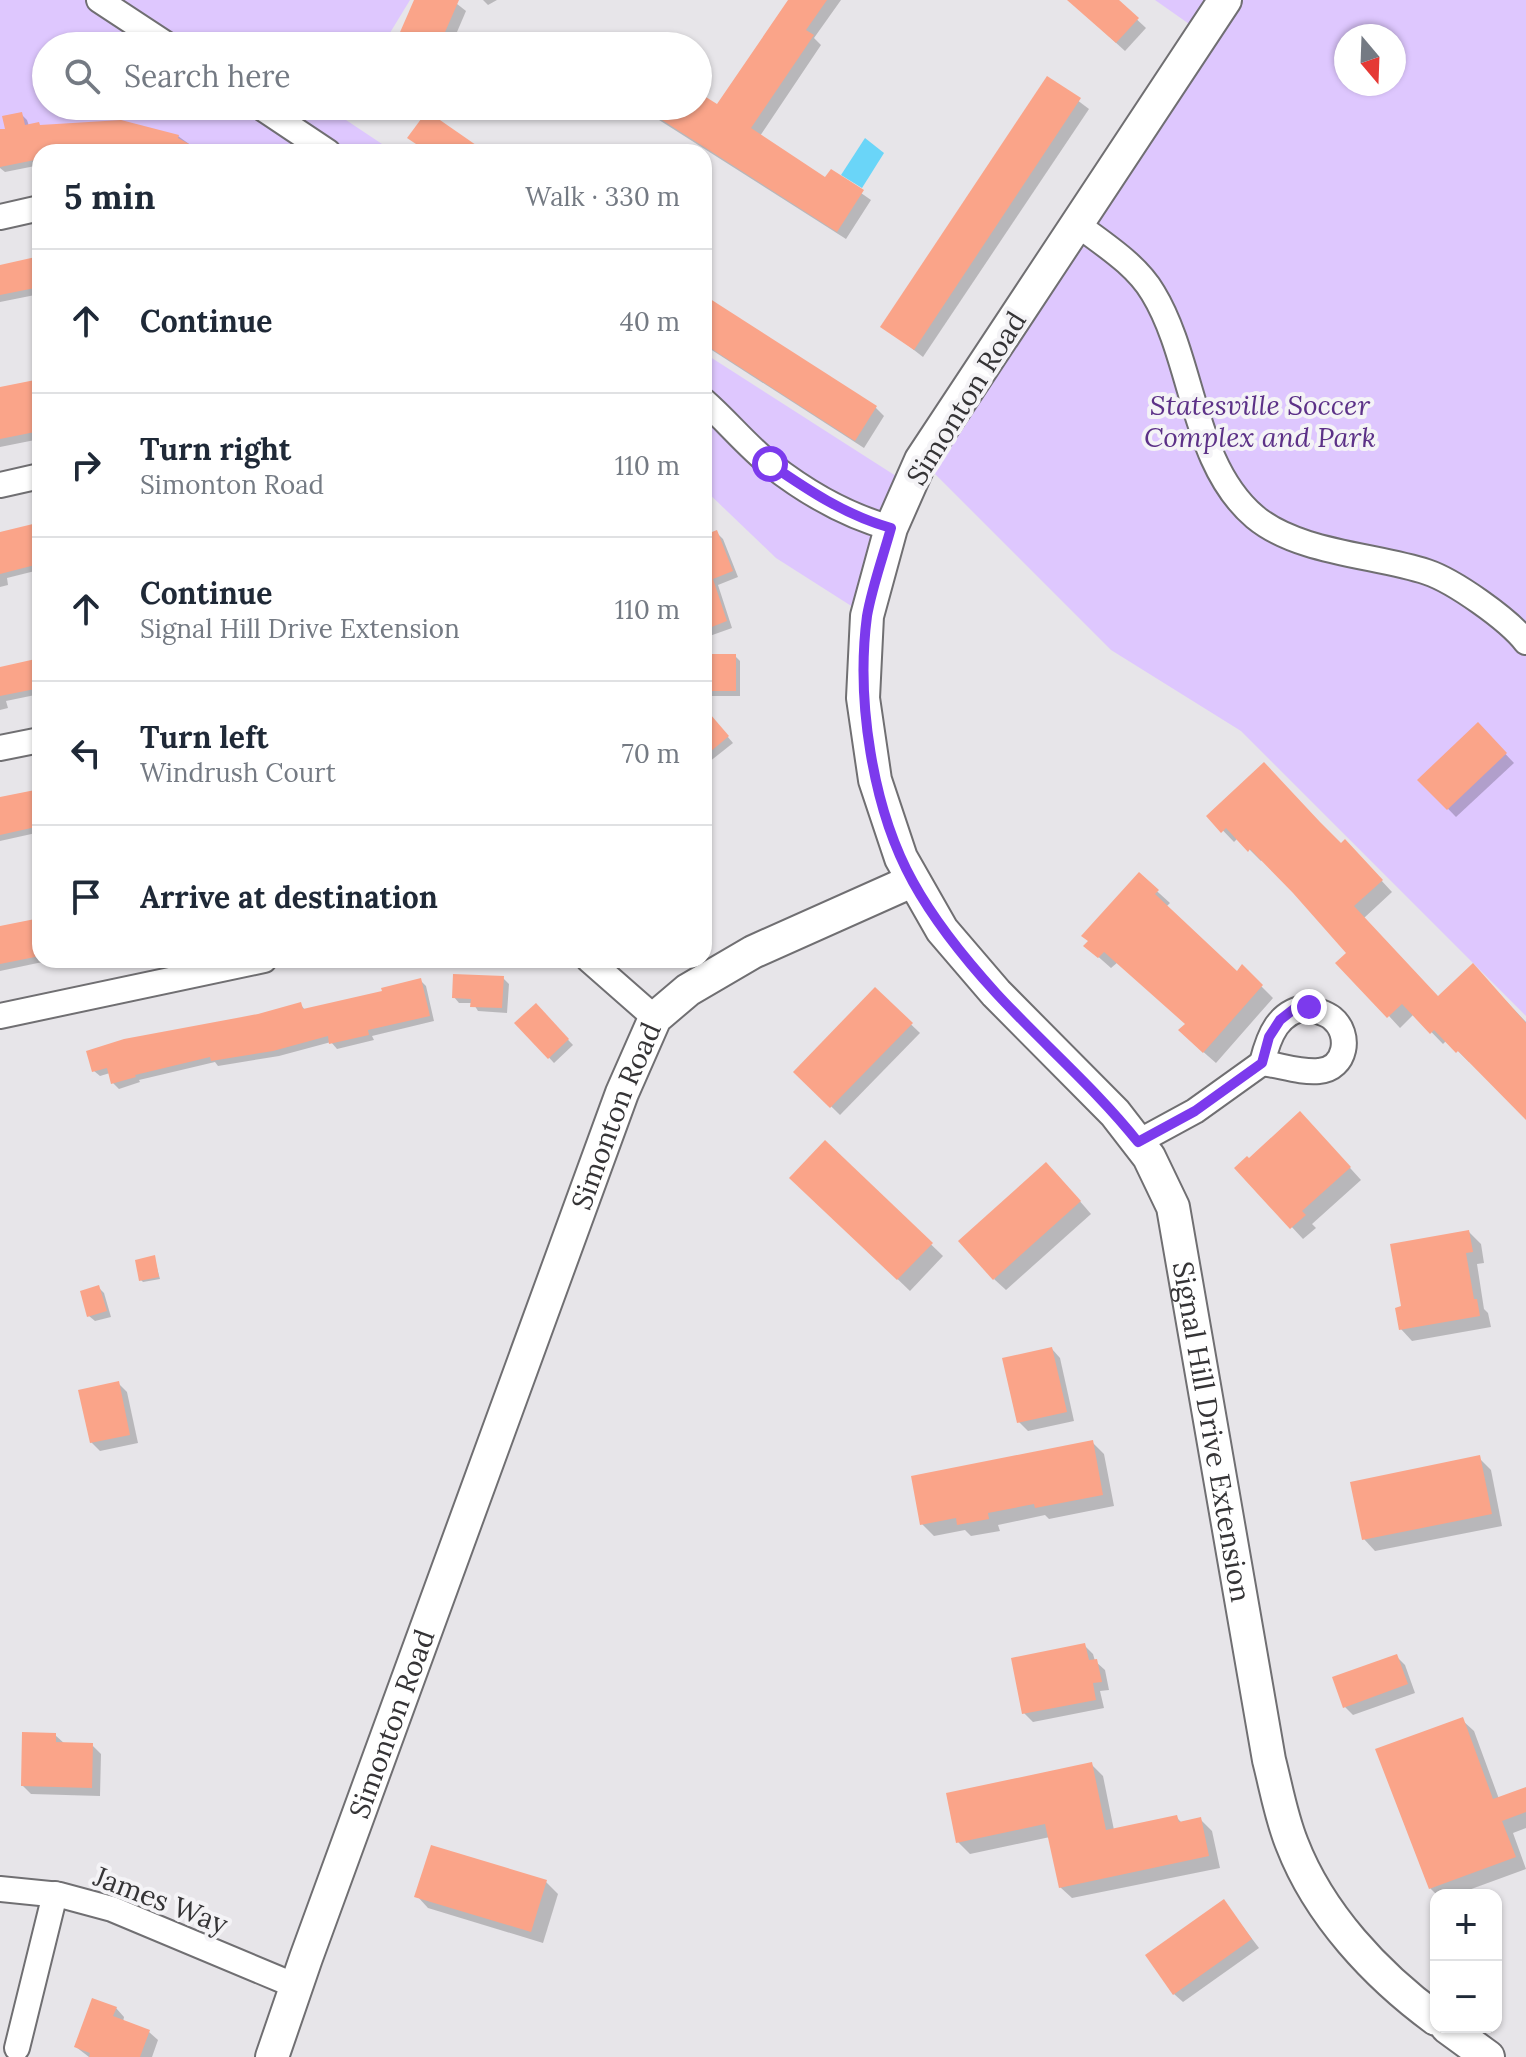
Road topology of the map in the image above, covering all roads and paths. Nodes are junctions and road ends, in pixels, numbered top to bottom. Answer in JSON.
{"nodes":[{"id":1,"x":99,"y":0,"type":"edge"},
{"id":2,"x":1225,"y":0,"type":"edge"},
{"id":3,"x":148,"y":32,"type":"edge"},
{"id":4,"x":280,"y":120,"type":"edge"},
{"id":5,"x":316,"y":144,"type":"edge"},
{"id":6,"x":32,"y":210,"type":"edge"},
{"id":7,"x":0,"y":217,"type":"edge"},
{"id":8,"x":1077,"y":224,"type":"junction"},
{"id":9,"x":712,"y":409,"type":"edge"},
{"id":10,"x":32,"y":478,"type":"edge"},
{"id":11,"x":0,"y":485,"type":"edge"},
{"id":12,"x":891,"y":528,"type":"junction"},
{"id":13,"x":1526,"y":642,"type":"edge"},
{"id":14,"x":32,"y":742,"type":"edge"},
{"id":15,"x":0,"y":748,"type":"edge"},
{"id":16,"x":912,"y":881,"type":"junction"},
{"id":17,"x":226,"y":968,"type":"edge"},
{"id":18,"x":598,"y":968,"type":"edge"},
{"id":19,"x":0,"y":1016,"type":"edge"},
{"id":20,"x":655,"y":1018,"type":"junction"},
{"id":21,"x":1262,"y":1063,"type":"dead end"},
{"id":22,"x":1138,"y":1142,"type":"junction"},
{"id":23,"x":0,"y":1889,"type":"edge"},
{"id":24,"x":55,"y":1894,"type":"junction"},
{"id":25,"x":296,"y":1986,"type":"junction"},
{"id":26,"x":1430,"y":2014,"type":"edge"},
{"id":27,"x":1455,"y":2033,"type":"edge"},
{"id":28,"x":17,"y":2048,"type":"dead end"},
{"id":29,"x":272,"y":2057,"type":"edge"},
{"id":30,"x":1488,"y":2057,"type":"edge"}],
"edges":[{"from":1,"to":3,"type":"street"},
{"from":2,"to":8,"type":"street","name":"Simonton Road"},
{"from":4,"to":5,"type":"street"},
{"from":6,"to":7,"type":"street"},
{"from":8,"to":12,"type":"street","name":"Simonton Road"},
{"from":8,"to":13,"type":"street"},
{"from":9,"to":12,"type":"street"},
{"from":10,"to":11,"type":"street"},
{"from":12,"to":16,"type":"street","name":"Simonton Road"},
{"from":14,"to":15,"type":"street"},
{"from":16,"to":20,"type":"street","name":"Simonton Road"},
{"from":16,"to":22,"type":"street","name":"Signal Hill Drive Extension"},
{"from":17,"to":19,"type":"street"},
{"from":18,"to":20,"type":"street"},
{"from":20,"to":25,"type":"street","name":"Simonton Road"},
{"from":21,"to":22,"type":"street"},
{"from":22,"to":26,"type":"street","name":"Signal Hill Drive Extension"},
{"from":23,"to":24,"type":"street","name":"James Way"},
{"from":24,"to":25,"type":"street","name":"James Way"},
{"from":24,"to":28,"type":"street"},
{"from":25,"to":29,"type":"street","name":"Simonton Road"},
{"from":27,"to":30,"type":"street"}]}
